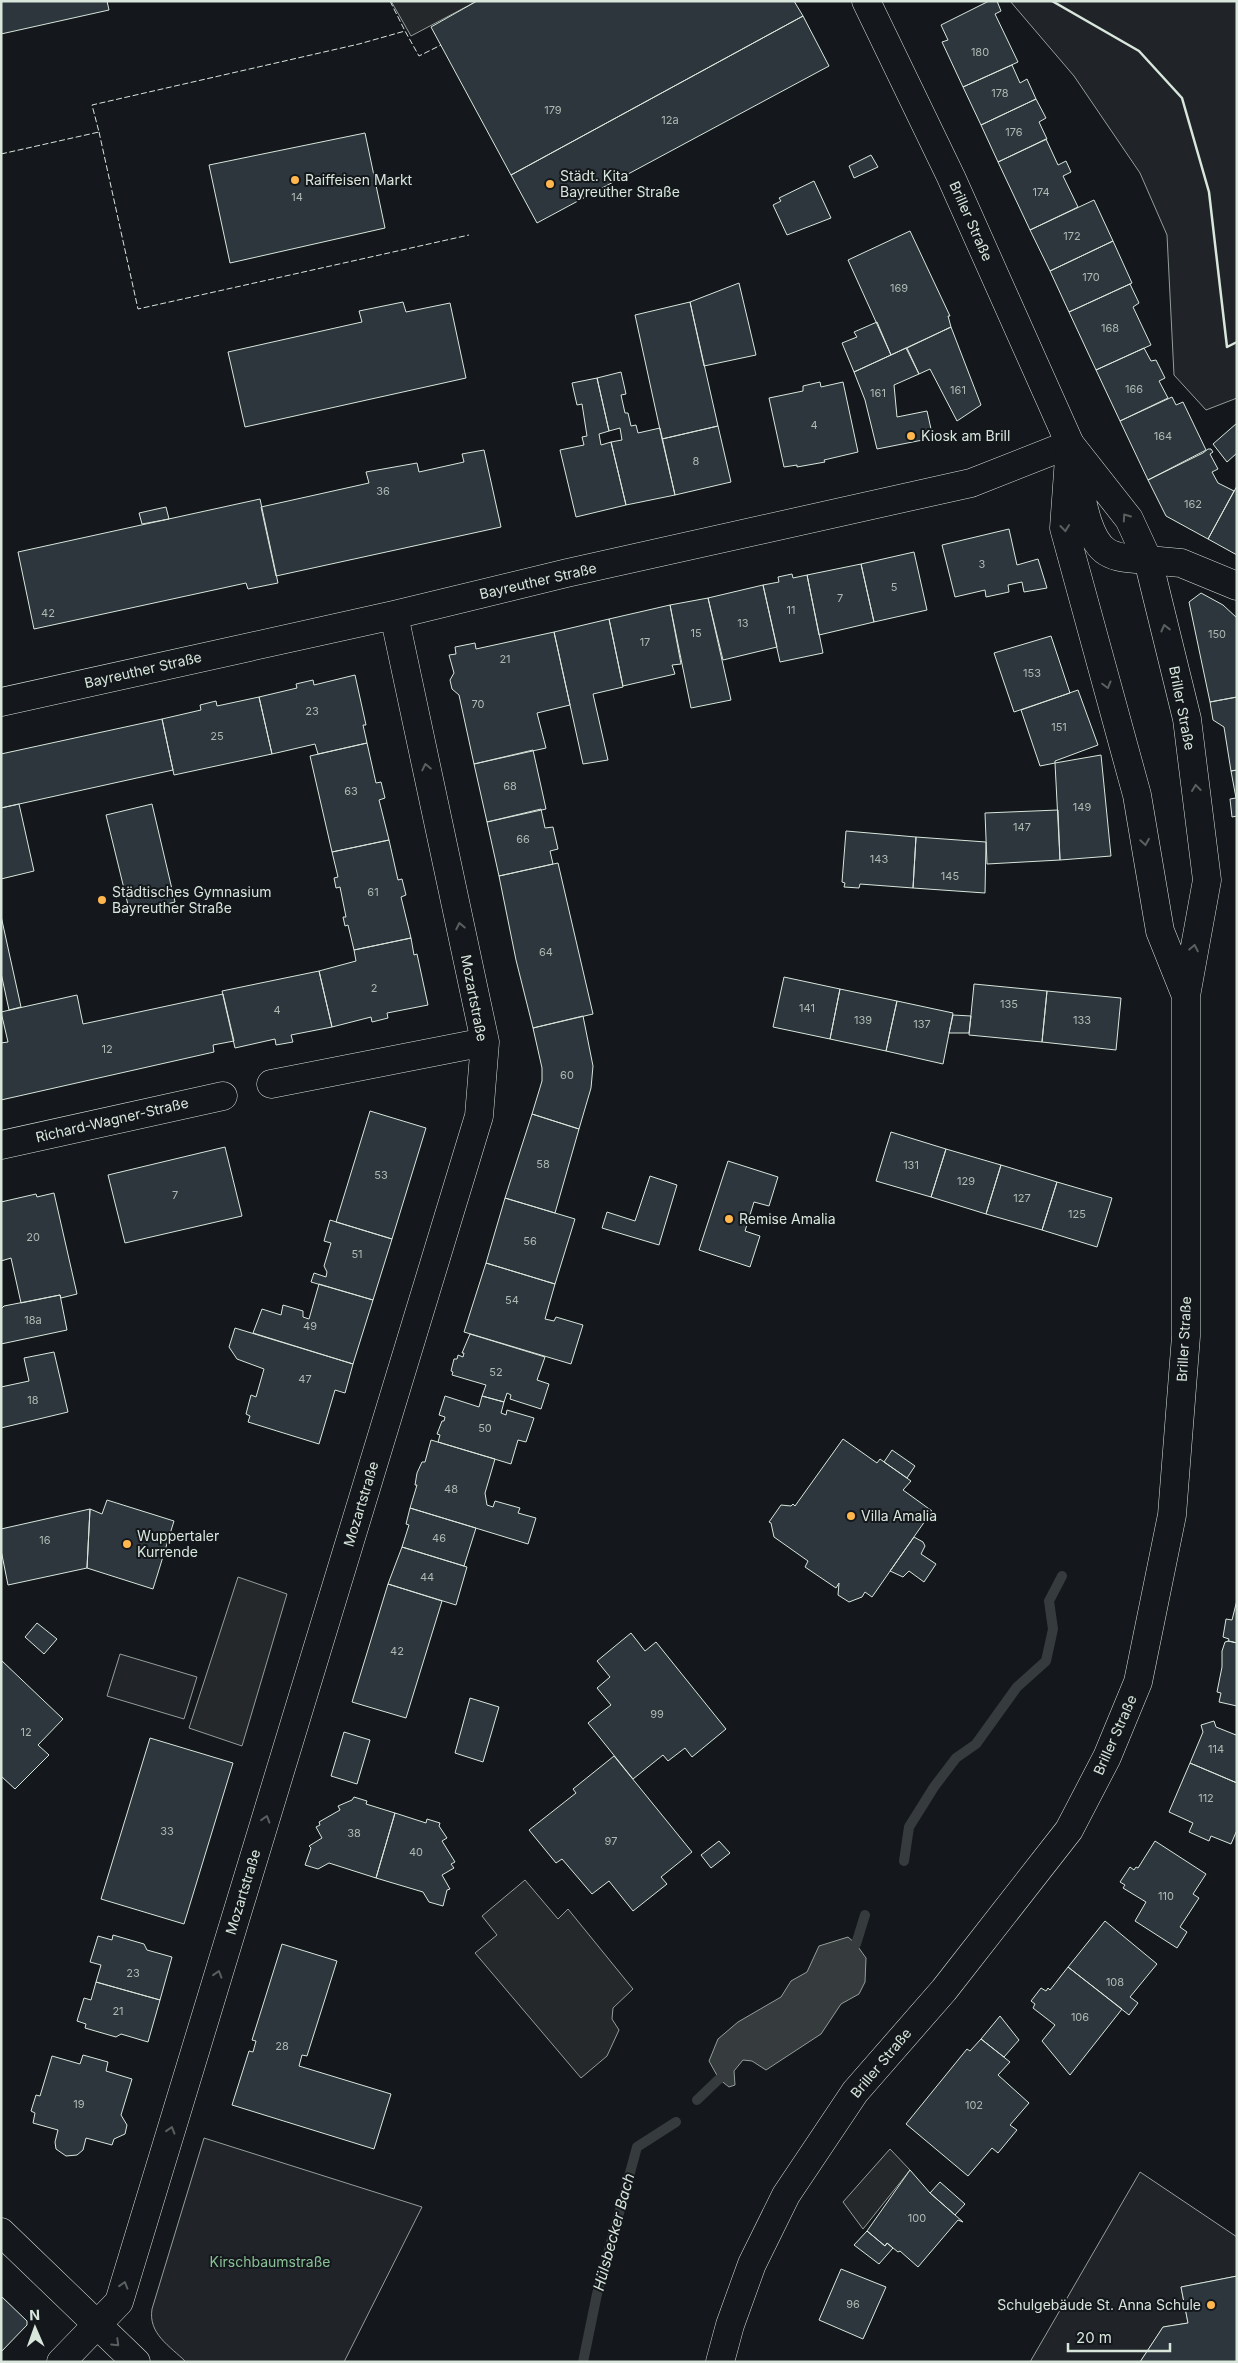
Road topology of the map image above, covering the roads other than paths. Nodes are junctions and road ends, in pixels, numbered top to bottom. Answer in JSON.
{"nodes":[{"id":1,"x":866,"y":1,"type":"edge"},
{"id":2,"x":1070,"y":444,"type":"junction"},
{"id":3,"x":1148,"y":560,"type":"junction"},
{"id":4,"x":1237,"y":586,"type":"edge"},
{"id":5,"x":394,"y":615,"type":"junction"},
{"id":6,"x":1,"y":702,"type":"edge"},
{"id":7,"x":1186,"y":996,"type":"junction"},
{"id":8,"x":485,"y":1042,"type":"junction"},
{"id":9,"x":271,"y":1084,"type":"dead end"},
{"id":10,"x":224,"y":1096,"type":"dead end"},
{"id":11,"x":1,"y":1145,"type":"edge"},
{"id":12,"x":1,"y":2232,"type":"edge"},
{"id":13,"x":97,"y":2324,"type":"junction"},
{"id":14,"x":61,"y":2362,"type":"edge"},
{"id":15,"x":136,"y":2362,"type":"edge"},
{"id":16,"x":720,"y":2362,"type":"edge"}],
"edges":[{"from":1,"to":2,"type":"street","name":"Briller Straße"},
{"from":3,"to":2,"type":"street","name":"Briller Straße","one_way":true},
{"from":2,"to":3,"type":"street"},
{"from":2,"to":5,"type":"street","name":"Bayreuther Straße"},
{"from":2,"to":7,"type":"street","name":"Briller Straße","one_way":true},
{"from":3,"to":4,"type":"street"},
{"from":7,"to":3,"type":"street","name":"Briller Straße","one_way":true},
{"from":5,"to":6,"type":"street","name":"Bayreuther Straße"},
{"from":8,"to":5,"type":"street","name":"Mozartstraße","one_way":true},
{"from":7,"to":16,"type":"street","name":"Briller Straße"},
{"from":8,"to":9,"type":"street"},
{"from":13,"to":8,"type":"street","name":"Mozartstraße","one_way":true},
{"from":10,"to":11,"type":"street","name":"Richard-Wagner-Straße"},
{"from":12,"to":13,"type":"street"},
{"from":13,"to":14,"type":"street","name":"Mozartstraße"},
{"from":13,"to":15,"type":"street","one_way":true}]}
